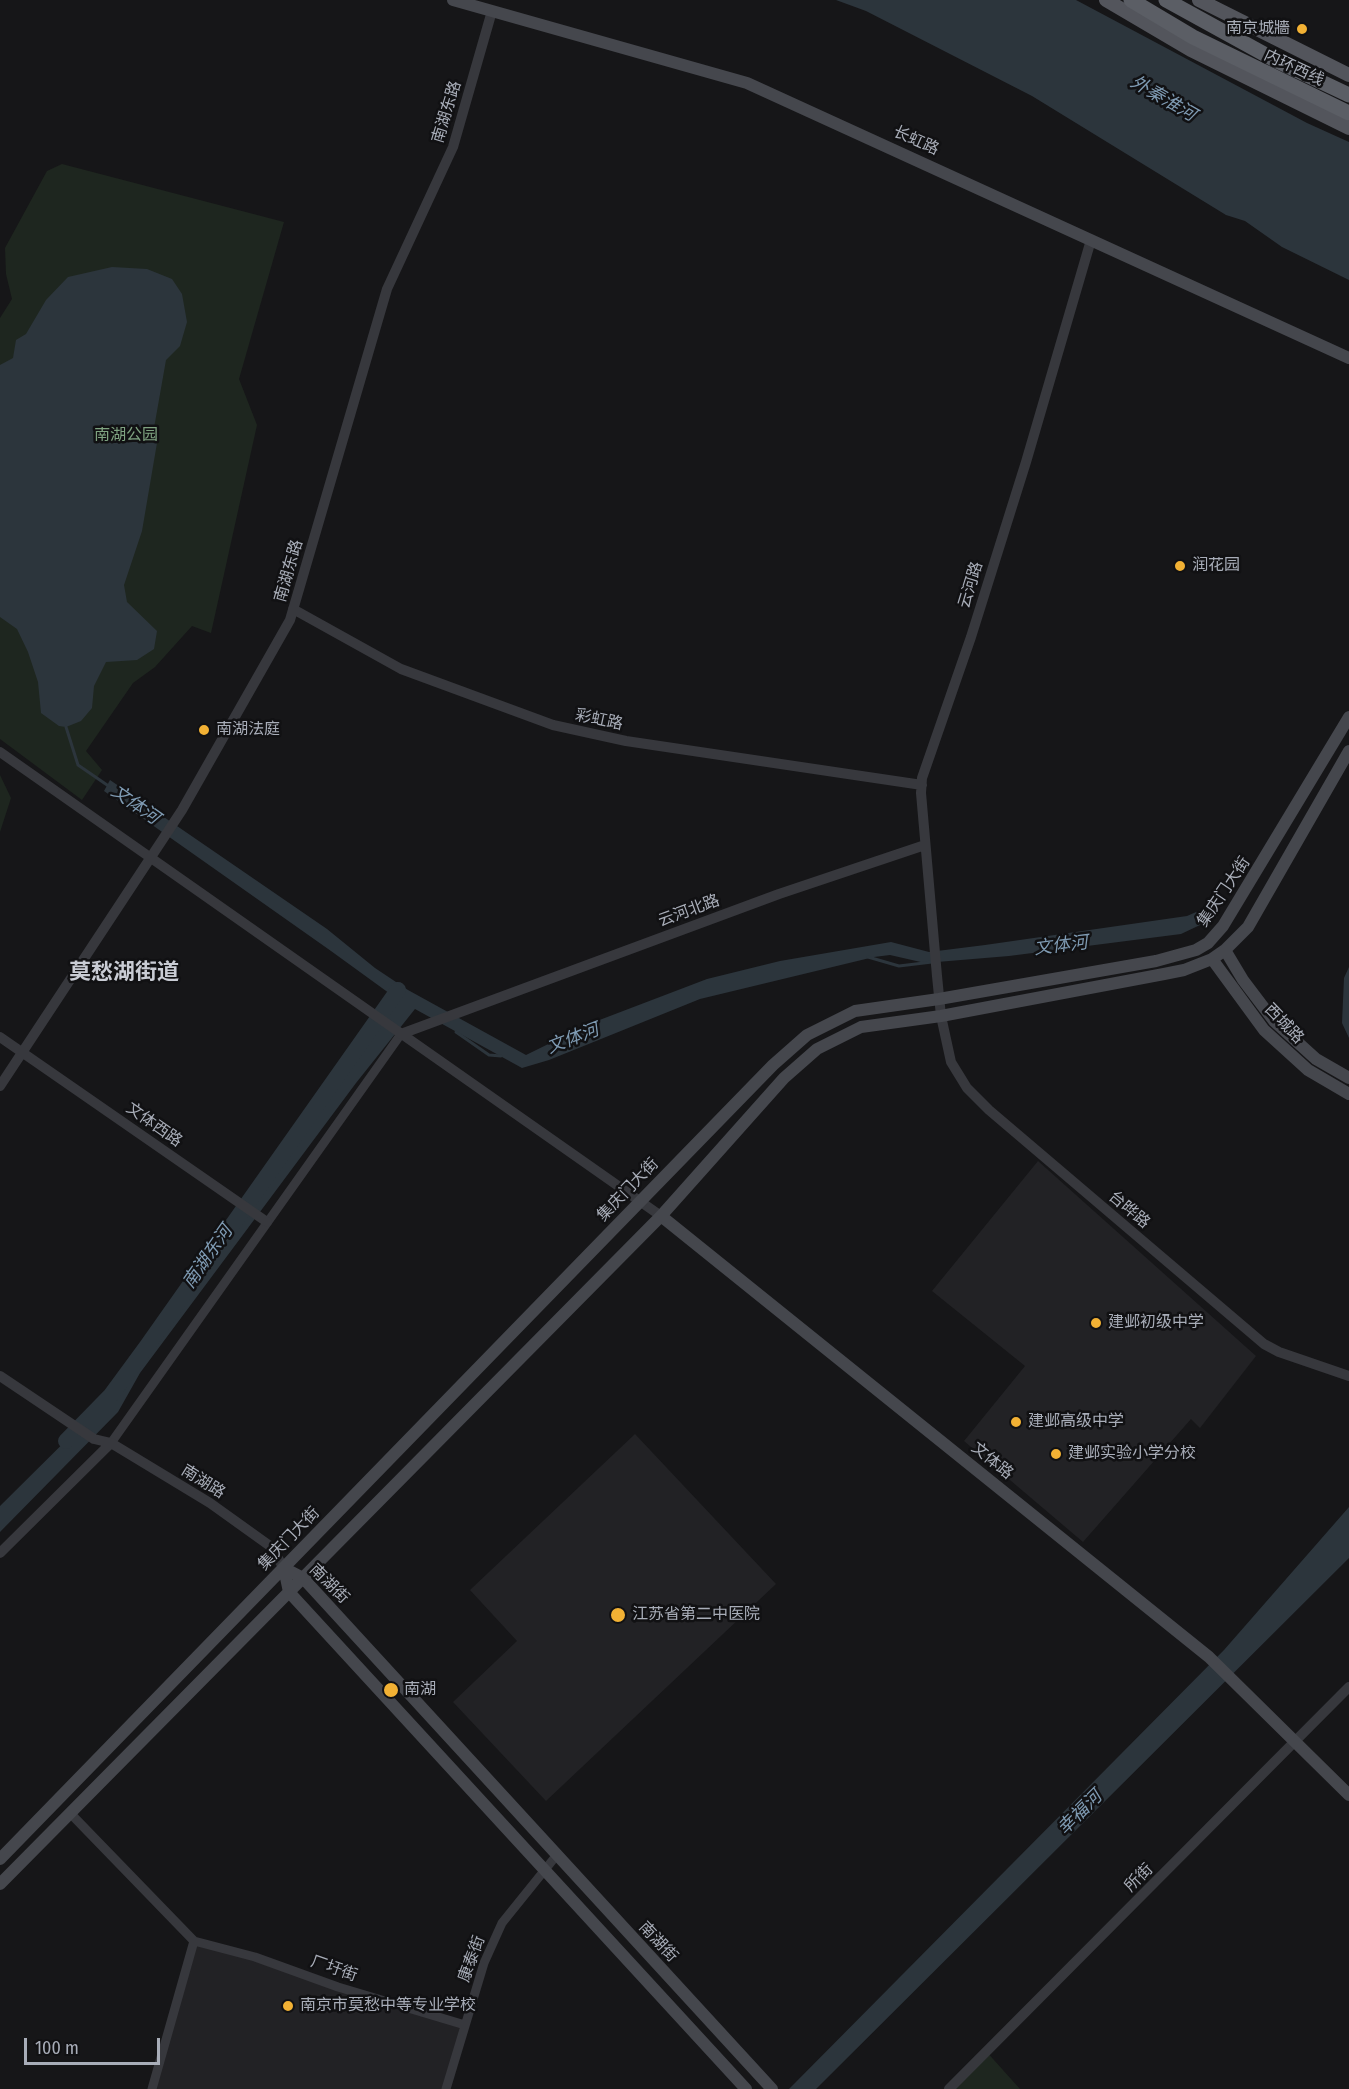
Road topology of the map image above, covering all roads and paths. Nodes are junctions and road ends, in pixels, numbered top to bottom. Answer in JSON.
{"nodes":[{"id":1,"x":453,"y":0,"type":"edge"},
{"id":2,"x":1106,"y":0,"type":"edge"},
{"id":3,"x":1131,"y":0,"type":"edge"},
{"id":4,"x":1166,"y":0,"type":"edge"},
{"id":5,"x":1199,"y":0,"type":"edge"},
{"id":6,"x":492,"y":11,"type":"junction"},
{"id":7,"x":1349,"y":75,"type":"edge"},
{"id":8,"x":1342,"y":92,"type":"edge"},
{"id":9,"x":1349,"y":113,"type":"edge"},
{"id":10,"x":1349,"y":128,"type":"edge"},
{"id":11,"x":1091,"y":240,"type":"junction"},
{"id":12,"x":1349,"y":358,"type":"edge"},
{"id":13,"x":293,"y":609,"type":"junction"},
{"id":14,"x":1349,"y":717,"type":"edge"},
{"id":15,"x":0,"y":752,"type":"edge"},
{"id":16,"x":1349,"y":752,"type":"edge"},
{"id":17,"x":922,"y":785,"type":"junction"},
{"id":18,"x":925,"y":845,"type":"junction"},
{"id":19,"x":150,"y":858,"type":"junction"},
{"id":20,"x":1225,"y":950,"type":"junction"},
{"id":21,"x":1212,"y":958,"type":"junction"},
{"id":22,"x":937,"y":976,"type":"joint"},
{"id":23,"x":939,"y":999,"type":"junction"},
{"id":24,"x":941,"y":1016,"type":"junction"},
{"id":25,"x":399,"y":1032,"type":"junction"},
{"id":26,"x":0,"y":1037,"type":"edge"},
{"id":27,"x":23,"y":1052,"type":"junction"},
{"id":28,"x":1349,"y":1078,"type":"edge"},
{"id":29,"x":0,"y":1086,"type":"edge"},
{"id":30,"x":1349,"y":1094,"type":"edge"},
{"id":31,"x":640,"y":1201,"type":"junction"},
{"id":32,"x":661,"y":1216,"type":"junction"},
{"id":33,"x":267,"y":1222,"type":"junction"},
{"id":34,"x":0,"y":1376,"type":"edge"},
{"id":35,"x":1349,"y":1376,"type":"edge"},
{"id":36,"x":111,"y":1443,"type":"junction"},
{"id":37,"x":0,"y":1553,"type":"edge"},
{"id":38,"x":284,"y":1568,"type":"junction"},
{"id":39,"x":303,"y":1578,"type":"junction"},
{"id":40,"x":289,"y":1592,"type":"junction"},
{"id":41,"x":1349,"y":1687,"type":"edge"},
{"id":42,"x":1295,"y":1741,"type":"junction"},
{"id":43,"x":1349,"y":1796,"type":"edge"},
{"id":44,"x":71,"y":1814,"type":"junction"},
{"id":45,"x":556,"y":1856,"type":"junction"},
{"id":46,"x":0,"y":1859,"type":"edge"},
{"id":47,"x":543,"y":1870,"type":"junction"},
{"id":48,"x":0,"y":1884,"type":"edge"},
{"id":49,"x":194,"y":1941,"type":"junction"},
{"id":50,"x":465,"y":2025,"type":"junction"},
{"id":51,"x":769,"y":2086,"type":"edge"},
{"id":52,"x":152,"y":2089,"type":"edge"},
{"id":53,"x":446,"y":2089,"type":"edge"},
{"id":54,"x":746,"y":2089,"type":"edge"},
{"id":55,"x":949,"y":2089,"type":"edge"}],
"edges":[{"from":1,"to":6,"type":"main road","name":"长虹路"},
{"from":2,"to":10,"type":"main road"},
{"from":3,"to":9,"type":"highway","name":"内环西线"},
{"from":4,"to":8,"type":"highway","name":"内环西线"},
{"from":5,"to":7,"type":"main road"},
{"from":6,"to":11,"type":"main road","name":"长虹路"},
{"from":6,"to":13,"type":"street","name":"南湖东路"},
{"from":11,"to":12,"type":"main road","name":"长虹路"},
{"from":11,"to":17,"type":"street","name":"云河路"},
{"from":13,"to":17,"type":"street","name":"彩虹路"},
{"from":13,"to":19,"type":"street","name":"南湖东路"},
{"from":14,"to":23,"type":"main road","name":"集庆门大街"},
{"from":15,"to":19,"type":"street"},
{"from":16,"to":20,"type":"main road"},
{"from":17,"to":18,"type":"street","name":"云河路"},
{"from":18,"to":22,"type":"street","name":"云河路"},
{"from":18,"to":25,"type":"street","name":"云河北路"},
{"from":19,"to":25,"type":"street"},
{"from":19,"to":27,"type":"street","name":"南湖东路"},
{"from":20,"to":21,"type":"main road"},
{"from":20,"to":28,"type":"main road","name":"西城路"},
{"from":21,"to":24,"type":"main road"},
{"from":21,"to":30,"type":"main road","name":"西城路"},
{"from":22,"to":23,"type":"street","name":"台晔路"},
{"from":23,"to":24,"type":"street","name":"台晔路"},
{"from":23,"to":31,"type":"main road","name":"集庆门大街"},
{"from":24,"to":32,"type":"main road"},
{"from":24,"to":35,"type":"street","name":"台晔路"},
{"from":25,"to":31,"type":"street"},
{"from":25,"to":33,"type":"street"},
{"from":26,"to":27,"type":"street","name":"文体西路"},
{"from":27,"to":29,"type":"street","name":"南湖东路"},
{"from":27,"to":33,"type":"street","name":"文体西路"},
{"from":31,"to":32,"type":"street"},
{"from":31,"to":38,"type":"main road","name":"集庆门大街"},
{"from":32,"to":39,"type":"main road"},
{"from":32,"to":42,"type":"main road","name":"文体路"},
{"from":33,"to":36,"type":"street"},
{"from":34,"to":36,"type":"street","name":"南湖路"},
{"from":36,"to":37,"type":"street"},
{"from":36,"to":38,"type":"street","name":"南湖路"},
{"from":38,"to":39,"type":"main road","name":"南湖街"},
{"from":38,"to":40,"type":"main road","name":"南湖街"},
{"from":38,"to":46,"type":"main road","name":"集庆门大街"},
{"from":39,"to":40,"type":"main road"},
{"from":39,"to":45,"type":"main road","name":"南湖街"},
{"from":40,"to":44,"type":"main road"},
{"from":40,"to":47,"type":"main road","name":"南湖街"},
{"from":41,"to":42,"type":"street","name":"所街"},
{"from":42,"to":43,"type":"main road","name":"文体路"},
{"from":42,"to":55,"type":"street","name":"所街"},
{"from":44,"to":48,"type":"main road"},
{"from":44,"to":49,"type":"street"},
{"from":45,"to":47,"type":"street","name":"康泰街"},
{"from":45,"to":51,"type":"main road","name":"南湖街"},
{"from":47,"to":50,"type":"street","name":"康泰街"},
{"from":47,"to":54,"type":"main road","name":"南湖街"},
{"from":49,"to":50,"type":"street","name":"厂圩街"},
{"from":49,"to":52,"type":"street"},
{"from":50,"to":53,"type":"street","name":"康泰街"}]}
